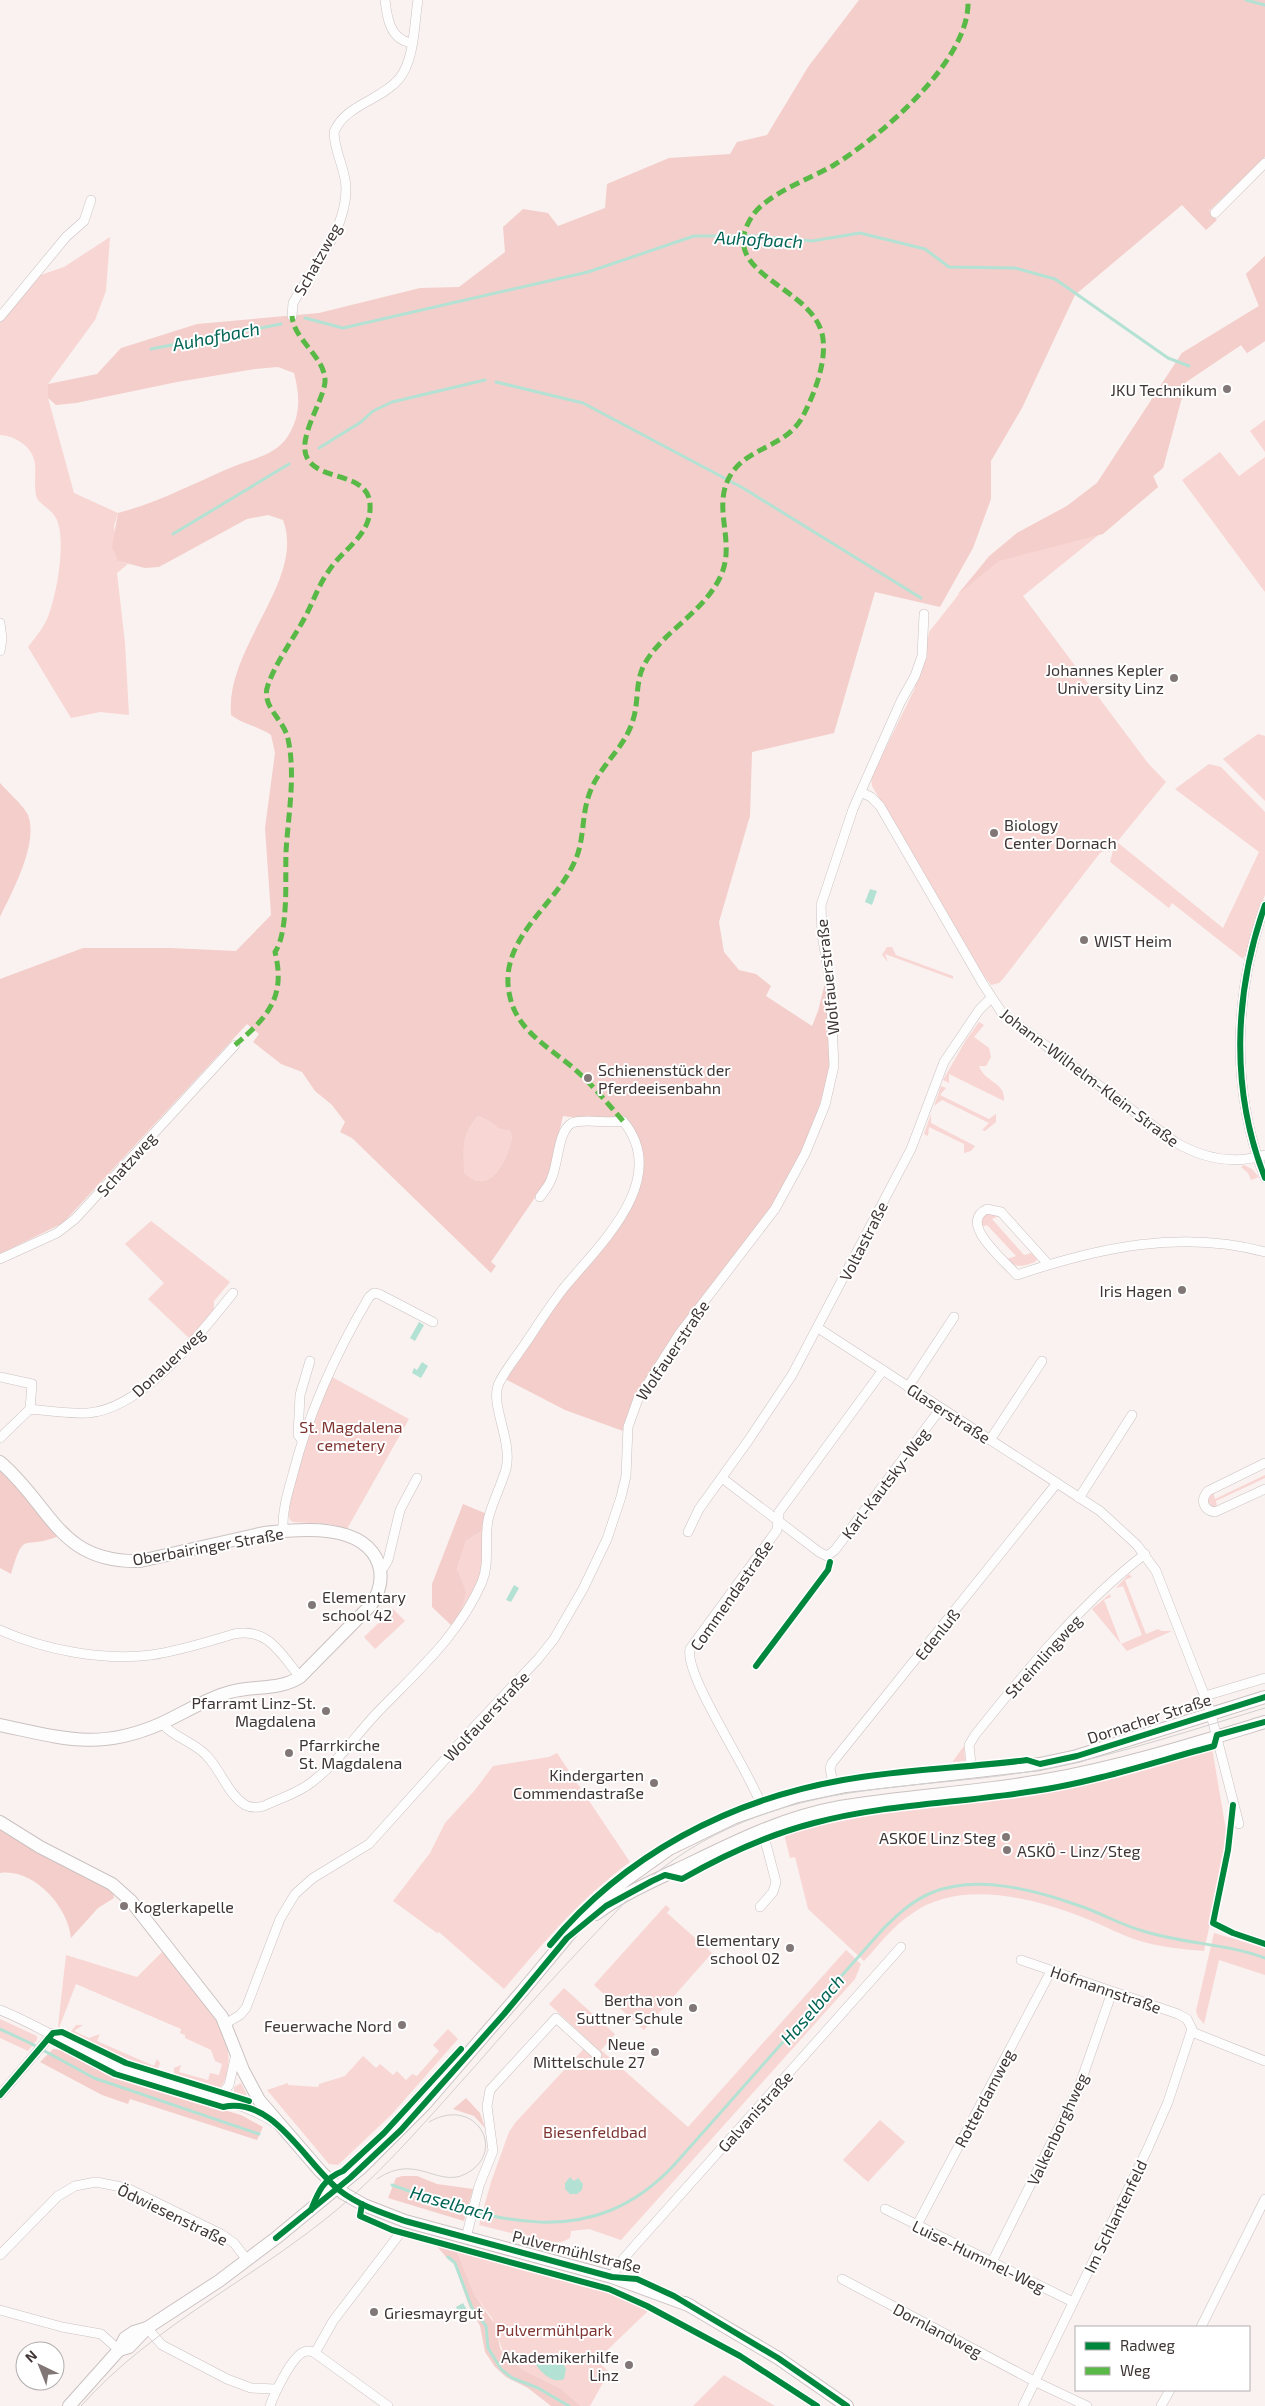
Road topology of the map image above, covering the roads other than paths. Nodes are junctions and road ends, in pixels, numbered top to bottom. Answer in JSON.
{"nodes":[{"id":1,"x":385,"y":0,"type":"edge"},
{"id":2,"x":418,"y":0,"type":"edge"},
{"id":3,"x":411,"y":43,"type":"junction"},
{"id":4,"x":1265,"y":163,"type":"edge"},
{"id":5,"x":91,"y":200,"type":"dead end"},
{"id":6,"x":1215,"y":213,"type":"dead end"},
{"id":7,"x":292,"y":316,"type":"dead end"},
{"id":8,"x":0,"y":317,"type":"edge"},
{"id":9,"x":924,"y":614,"type":"dead end"},
{"id":10,"x":0,"y":623,"type":"edge"},
{"id":11,"x":0,"y":651,"type":"edge"},
{"id":12,"x":861,"y":792,"type":"junction"},
{"id":13,"x":1265,"y":906,"type":"edge"},
{"id":14,"x":991,"y":998,"type":"junction"},
{"id":15,"x":235,"y":1045,"type":"dead end"},
{"id":16,"x":1261,"y":1156,"type":"edge"},
{"id":17,"x":1265,"y":1178,"type":"edge"},
{"id":18,"x":540,"y":1198,"type":"dead end"},
{"id":19,"x":1265,"y":1252,"type":"edge"},
{"id":20,"x":0,"y":1259,"type":"edge"},
{"id":21,"x":1048,"y":1264,"type":"junction"},
{"id":22,"x":233,"y":1293,"type":"dead end"},
{"id":23,"x":954,"y":1317,"type":"dead end"},
{"id":24,"x":433,"y":1322,"type":"dead end"},
{"id":25,"x":818,"y":1328,"type":"junction"},
{"id":26,"x":310,"y":1361,"type":"dead end"},
{"id":27,"x":1042,"y":1362,"type":"dead end"},
{"id":28,"x":883,"y":1370,"type":"junction"},
{"id":29,"x":0,"y":1377,"type":"edge"},
{"id":30,"x":908,"y":1387,"type":"junction"},
{"id":31,"x":941,"y":1408,"type":"junction"},
{"id":32,"x":30,"y":1409,"type":"junction"},
{"id":33,"x":1132,"y":1415,"type":"dead end"},
{"id":34,"x":0,"y":1438,"type":"edge"},
{"id":35,"x":302,"y":1440,"type":"junction"},
{"id":36,"x":990,"y":1440,"type":"junction"},
{"id":37,"x":0,"y":1462,"type":"edge"},
{"id":38,"x":1265,"y":1463,"type":"edge"},
{"id":39,"x":417,"y":1478,"type":"dead end"},
{"id":40,"x":722,"y":1478,"type":"junction"},
{"id":41,"x":1057,"y":1483,"type":"junction"},
{"id":42,"x":1265,"y":1489,"type":"edge"},
{"id":43,"x":1079,"y":1498,"type":"junction"},
{"id":44,"x":778,"y":1520,"type":"junction"},
{"id":45,"x":283,"y":1530,"type":"junction"},
{"id":46,"x":688,"y":1532,"type":"dead end"},
{"id":47,"x":1145,"y":1554,"type":"junction"},
{"id":48,"x":380,"y":1568,"type":"junction"},
{"id":49,"x":0,"y":1630,"type":"edge"},
{"id":50,"x":300,"y":1677,"type":"junction"},
{"id":51,"x":1265,"y":1678,"type":"edge"},
{"id":52,"x":1205,"y":1696,"type":"junction"},
{"id":53,"x":1265,"y":1697,"type":"edge"},
{"id":54,"x":1211,"y":1714,"type":"junction"},
{"id":55,"x":1265,"y":1722,"type":"edge"},
{"id":56,"x":162,"y":1723,"type":"junction"},
{"id":57,"x":0,"y":1725,"type":"edge"},
{"id":58,"x":1217,"y":1735,"type":"junction"},
{"id":59,"x":972,"y":1773,"type":"junction"},
{"id":60,"x":834,"y":1788,"type":"junction"},
{"id":61,"x":762,"y":1806,"type":"junction"},
{"id":62,"x":0,"y":1822,"type":"edge"},
{"id":63,"x":1239,"y":1824,"type":"dead end"},
{"id":64,"x":762,"y":1829,"type":"junction"},
{"id":65,"x":635,"y":1872,"type":"junction"},
{"id":66,"x":643,"y":1886,"type":"junction"},
{"id":67,"x":760,"y":1907,"type":"dead end"},
{"id":68,"x":567,"y":1938,"type":"junction"},
{"id":69,"x":901,"y":1947,"type":"dead end"},
{"id":70,"x":1021,"y":1960,"type":"dead end"},
{"id":71,"x":1051,"y":1971,"type":"junction"},
{"id":72,"x":1112,"y":1992,"type":"junction"},
{"id":73,"x":0,"y":2010,"type":"edge"},
{"id":74,"x":1190,"y":2021,"type":"joint"},
{"id":75,"x":225,"y":2024,"type":"junction"},
{"id":76,"x":1192,"y":2032,"type":"junction"},
{"id":77,"x":53,"y":2033,"type":"junction"},
{"id":78,"x":236,"y":2054,"type":"junction"},
{"id":79,"x":597,"y":2055,"type":"dead end"},
{"id":80,"x":1265,"y":2061,"type":"edge"},
{"id":81,"x":0,"y":2095,"type":"edge"},
{"id":82,"x":218,"y":2098,"type":"junction"},
{"id":83,"x":279,"y":2125,"type":"junction"},
{"id":84,"x":337,"y":2188,"type":"junction"},
{"id":85,"x":1265,"y":2200,"type":"edge"},
{"id":86,"x":885,"y":2209,"type":"dead end"},
{"id":87,"x":917,"y":2225,"type":"junction"},
{"id":88,"x":398,"y":2236,"type":"dead end"},
{"id":89,"x":466,"y":2238,"type":"junction"},
{"id":90,"x":0,"y":2255,"type":"edge"},
{"id":91,"x":247,"y":2260,"type":"junction"},
{"id":92,"x":992,"y":2262,"type":"junction"},
{"id":93,"x":612,"y":2277,"type":"junction"},
{"id":94,"x":842,"y":2279,"type":"dead end"},
{"id":95,"x":1073,"y":2302,"type":"junction"},
{"id":96,"x":0,"y":2310,"type":"edge"},
{"id":97,"x":1202,"y":2326,"type":"edge"},
{"id":98,"x":147,"y":2328,"type":"junction"},
{"id":99,"x":119,"y":2350,"type":"junction"},
{"id":100,"x":315,"y":2353,"type":"junction"},
{"id":101,"x":1034,"y":2381,"type":"junction"},
{"id":102,"x":275,"y":2389,"type":"junction"},
{"id":103,"x":1170,"y":2391,"type":"edge"},
{"id":104,"x":69,"y":2406,"type":"edge"},
{"id":105,"x":270,"y":2406,"type":"edge"},
{"id":106,"x":388,"y":2406,"type":"edge"},
{"id":107,"x":847,"y":2406,"type":"edge"},
{"id":108,"x":1023,"y":2406,"type":"edge"},
{"id":109,"x":1087,"y":2406,"type":"edge"},
{"id":110,"x":1162,"y":2406,"type":"edge"}],
"edges":[{"from":1,"to":3,"type":"street"},
{"from":2,"to":3,"type":"street","name":"Schatzweg"},
{"from":3,"to":7,"type":"street","name":"Schatzweg"},
{"from":4,"to":6,"type":"street"},
{"from":5,"to":8,"type":"street"},
{"from":9,"to":12,"type":"street","name":"Wolfauerstraße"},
{"from":10,"to":11,"type":"street"},
{"from":12,"to":14,"type":"street","name":"Johann-Wilhelm-Klein-Straße"},
{"from":12,"to":75,"type":"street","name":"Wolfauerstraße"},
{"from":13,"to":16,"type":"street"},
{"from":14,"to":16,"type":"street","name":"Johann-Wilhelm-Klein-Straße"},
{"from":14,"to":25,"type":"street","name":"Voltastraße"},
{"from":15,"to":20,"type":"street","name":"Schatzweg"},
{"from":16,"to":17,"type":"street"},
{"from":18,"to":56,"type":"street"},
{"from":19,"to":21,"type":"street"},
{"from":21,"to":21,"type":"street"},
{"from":22,"to":32,"type":"street","name":"Donauerweg"},
{"from":23,"to":30,"type":"street"},
{"from":24,"to":35,"type":"street"},
{"from":25,"to":28,"type":"street","name":"Glaserstraße"},
{"from":25,"to":40,"type":"street","name":"Voltastraße"},
{"from":26,"to":35,"type":"street"},
{"from":27,"to":36,"type":"street"},
{"from":28,"to":30,"type":"street","name":"Glaserstraße"},
{"from":28,"to":44,"type":"street","name":"Commendastraße"},
{"from":29,"to":32,"type":"street"},
{"from":30,"to":31,"type":"street","name":"Glaserstraße"},
{"from":31,"to":36,"type":"street","name":"Glaserstraße"},
{"from":31,"to":44,"type":"street","name":"Karl-Kautsky-Weg"},
{"from":32,"to":34,"type":"street"},
{"from":33,"to":43,"type":"street"},
{"from":35,"to":45,"type":"street"},
{"from":36,"to":41,"type":"street","name":"Glaserstraße"},
{"from":37,"to":45,"type":"street","name":"Oberbairinger Straße"},
{"from":38,"to":42,"type":"street"},
{"from":39,"to":48,"type":"street"},
{"from":40,"to":44,"type":"street"},
{"from":40,"to":46,"type":"street","name":"Voltastraße"},
{"from":41,"to":43,"type":"street","name":"Glaserstraße"},
{"from":41,"to":60,"type":"street","name":"Edenluß"},
{"from":43,"to":47,"type":"street","name":"Glaserstraße"},
{"from":44,"to":61,"type":"street","name":"Commendastraße"},
{"from":45,"to":48,"type":"street","name":"Oberbairinger Straße"},
{"from":47,"to":52,"type":"street","name":"Glaserstraße"},
{"from":47,"to":59,"type":"street","name":"Streimlingweg"},
{"from":48,"to":50,"type":"street"},
{"from":49,"to":50,"type":"street"},
{"from":50,"to":56,"type":"street"},
{"from":51,"to":52,"type":"street","name":"Dornacher Straße"},
{"from":52,"to":54,"type":"street","name":"Glaserstraße"},
{"from":53,"to":54,"type":"street","name":"Dornacher Straße"},
{"from":54,"to":58,"type":"street","name":"Glaserstraße"},
{"from":54,"to":59,"type":"street","name":"Dornacher Straße"},
{"from":55,"to":58,"type":"street","name":"Dornacher Straße"},
{"from":56,"to":57,"type":"street"},
{"from":58,"to":63,"type":"street","name":"Glaserstraße"},
{"from":58,"to":64,"type":"street","name":"Dornacher Straße"},
{"from":59,"to":60,"type":"street","name":"Dornacher Straße"},
{"from":60,"to":61,"type":"street","name":"Dornacher Straße"},
{"from":61,"to":65,"type":"street","name":"Dornacher Straße"},
{"from":62,"to":75,"type":"street","name":"Pulvermühlstraße"},
{"from":64,"to":66,"type":"street","name":"Dornacher Straße"},
{"from":64,"to":67,"type":"street"},
{"from":65,"to":66,"type":"street"},
{"from":65,"to":68,"type":"street","name":"Dornacher Straße"},
{"from":66,"to":68,"type":"street","name":"Dornacher Straße"},
{"from":68,"to":84,"type":"street","name":"Dornacher Straße"},
{"from":69,"to":93,"type":"street","name":"Galvanistraße"},
{"from":70,"to":71,"type":"street","name":"Hofmannstraße"},
{"from":71,"to":72,"type":"street","name":"Hofmannstraße"},
{"from":71,"to":87,"type":"street","name":"Rotterdamweg"},
{"from":72,"to":74,"type":"street","name":"Hofmannstraße"},
{"from":72,"to":92,"type":"street","name":"Valkenborghweg"},
{"from":73,"to":77,"type":"street"},
{"from":74,"to":76,"type":"street","name":"Im Schlantenfeld"},
{"from":75,"to":78,"type":"street","name":"Pulvermühlstraße"},
{"from":76,"to":80,"type":"street"},
{"from":76,"to":95,"type":"street","name":"Im Schlantenfeld"},
{"from":77,"to":81,"type":"street"},
{"from":77,"to":82,"type":"street"},
{"from":78,"to":82,"type":"street"},
{"from":78,"to":83,"type":"street","name":"Pulvermühlstraße"},
{"from":79,"to":89,"type":"street"},
{"from":82,"to":83,"type":"street"},
{"from":83,"to":84,"type":"street","name":"Pulvermühlstraße"},
{"from":84,"to":89,"type":"street","name":"Pulvermühlstraße"},
{"from":84,"to":91,"type":"street","name":"Dornacher Straße"},
{"from":85,"to":97,"type":"street"},
{"from":86,"to":87,"type":"street","name":"Luise-Hummel-Weg"},
{"from":87,"to":92,"type":"street","name":"Luise-Hummel-Weg"},
{"from":88,"to":100,"type":"street"},
{"from":89,"to":93,"type":"street","name":"Pulvermühlstraße"},
{"from":90,"to":91,"type":"street","name":"Ödwiesenstraße"},
{"from":91,"to":98,"type":"street","name":"Dornacher Straße"},
{"from":92,"to":95,"type":"street","name":"Luise-Hummel-Weg"},
{"from":93,"to":107,"type":"street","name":"Pulvermühlstraße"},
{"from":94,"to":101,"type":"street","name":"Dornlandweg"},
{"from":95,"to":101,"type":"street","name":"Im Schlantenfeld"},
{"from":96,"to":99,"type":"street"},
{"from":98,"to":99,"type":"street","name":"Dornacher Straße"},
{"from":98,"to":102,"type":"street"},
{"from":99,"to":104,"type":"street","name":"Dornacher Straße"},
{"from":100,"to":102,"type":"street"},
{"from":100,"to":106,"type":"street"},
{"from":101,"to":108,"type":"street","name":"Im Schlantenfeld"},
{"from":101,"to":109,"type":"street","name":"Dornlandweg"},
{"from":102,"to":105,"type":"street"},
{"from":103,"to":110,"type":"street"}]}
